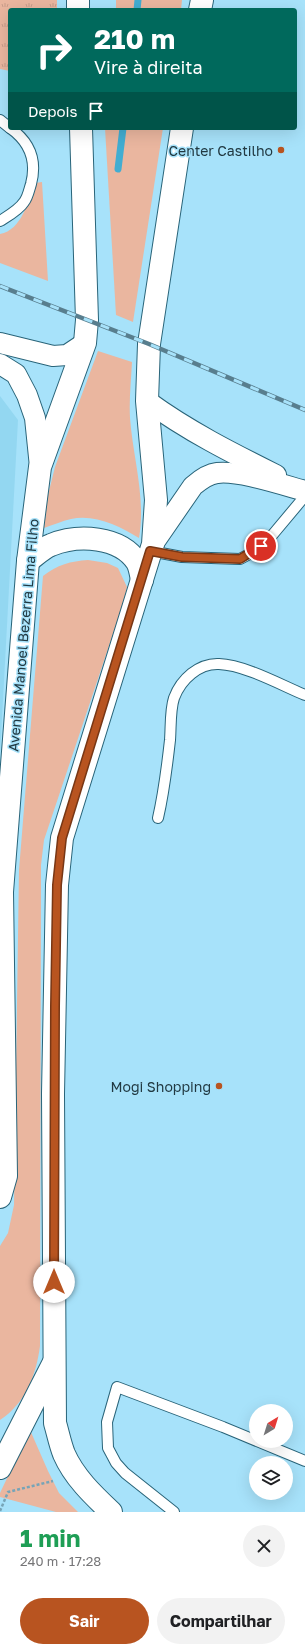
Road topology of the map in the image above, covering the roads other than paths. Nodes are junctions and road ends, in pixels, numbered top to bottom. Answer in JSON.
{"nodes":[{"id":1,"x":0,"y":120,"type":"edge"},
{"id":2,"x":8,"y":126,"type":"edge"},
{"id":3,"x":13,"y":130,"type":"edge"},
{"id":4,"x":81,"y":130,"type":"edge"},
{"id":5,"x":182,"y":130,"type":"edge"},
{"id":6,"x":0,"y":221,"type":"edge"},
{"id":7,"x":0,"y":343,"type":"edge"},
{"id":8,"x":85,"y":343,"type":"junction"},
{"id":9,"x":0,"y":364,"type":"edge"},
{"id":10,"x":147,"y":401,"type":"junction"},
{"id":11,"x":40,"y":467,"type":"junction"},
{"id":12,"x":305,"y":490,"type":"edge"},
{"id":13,"x":305,"y":496,"type":"edge"},
{"id":14,"x":152,"y":547,"type":"junction"},
{"id":15,"x":28,"y":560,"type":"junction"},
{"id":16,"x":142,"y":580,"type":"junction"},
{"id":17,"x":305,"y":695,"type":"edge"},
{"id":18,"x":158,"y":818,"type":"dead end"},
{"id":19,"x":0,"y":1197,"type":"edge"},
{"id":20,"x":54,"y":1361,"type":"junction"},
{"id":21,"x":9,"y":1436,"type":"edge"},
{"id":22,"x":305,"y":1461,"type":"edge"},
{"id":23,"x":0,"y":1468,"type":"edge"},
{"id":24,"x":111,"y":1512,"type":"edge"},
{"id":25,"x":174,"y":1512,"type":"edge"}],
"edges":[{"from":1,"to":2,"type":"lane"},
{"from":3,"to":6,"type":"lane"},
{"from":4,"to":8,"type":"main road","name":"Avenida Manoel Bezerra Lima Filho"},
{"from":5,"to":10,"type":"main road"},
{"from":7,"to":8,"type":"street"},
{"from":8,"to":11,"type":"main road","name":"Avenida Manoel Bezerra Lima Filho"},
{"from":9,"to":11,"type":"street"},
{"from":10,"to":12,"type":"street"},
{"from":10,"to":14,"type":"main road"},
{"from":11,"to":15,"type":"main road","name":"Avenida Manoel Bezerra Lima Filho"},
{"from":12,"to":14,"type":"street"},
{"from":13,"to":14,"type":"lane"},
{"from":14,"to":16,"type":"main road"},
{"from":15,"to":16,"type":"main road"},
{"from":15,"to":19,"type":"main road","name":"Avenida Manoel Bezerra Lima Filho"},
{"from":16,"to":20,"type":"main road"},
{"from":17,"to":18,"type":"lane"},
{"from":20,"to":21,"type":"main road"},
{"from":20,"to":24,"type":"main road"},
{"from":21,"to":23,"type":"main road"},
{"from":22,"to":25,"type":"lane"}]}
